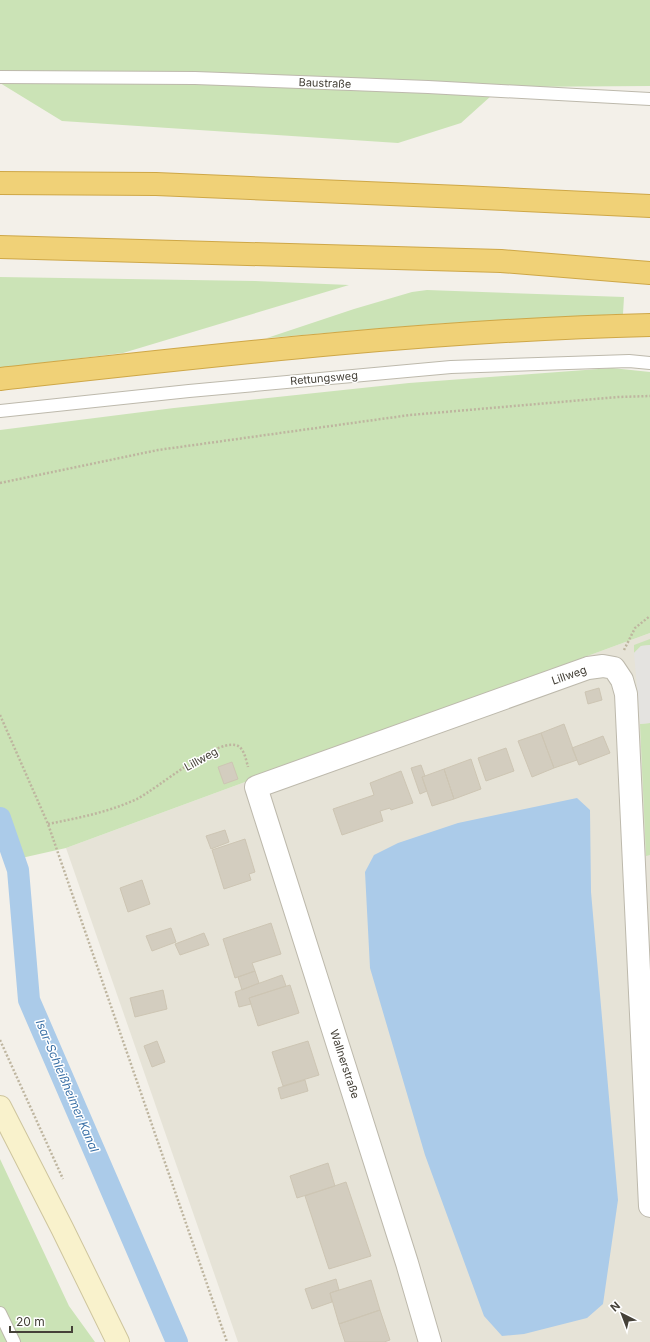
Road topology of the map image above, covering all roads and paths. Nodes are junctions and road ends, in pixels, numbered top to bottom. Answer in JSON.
{"nodes":[{"id":1,"x":0,"y":76,"type":"edge"},
{"id":2,"x":650,"y":99,"type":"edge"},
{"id":3,"x":0,"y":183,"type":"edge"},
{"id":4,"x":650,"y":206,"type":"edge"},
{"id":5,"x":0,"y":247,"type":"edge"},
{"id":6,"x":650,"y":273,"type":"edge"},
{"id":7,"x":650,"y":325,"type":"edge"},
{"id":8,"x":650,"y":363,"type":"edge"},
{"id":9,"x":0,"y":379,"type":"edge"},
{"id":10,"x":650,"y":396,"type":"edge"},
{"id":11,"x":0,"y":411,"type":"edge"},
{"id":12,"x":0,"y":483,"type":"edge"},
{"id":13,"x":650,"y":616,"type":"edge"},
{"id":14,"x":614,"y":668,"type":"junction"},
{"id":15,"x":0,"y":715,"type":"edge"},
{"id":16,"x":256,"y":787,"type":"junction"},
{"id":17,"x":48,"y":824,"type":"junction"},
{"id":18,"x":0,"y":1107,"type":"edge"},
{"id":19,"x":650,"y":1206,"type":"edge"},
{"id":20,"x":0,"y":1313,"type":"edge"},
{"id":21,"x":14,"y":1342,"type":"edge"},
{"id":22,"x":118,"y":1342,"type":"edge"},
{"id":23,"x":227,"y":1342,"type":"edge"},
{"id":24,"x":430,"y":1342,"type":"edge"}],
"edges":[{"from":1,"to":2,"type":"lane","name":"Baustraße"},
{"from":3,"to":4,"type":"highway"},
{"from":5,"to":6,"type":"highway"},
{"from":7,"to":9,"type":"highway"},
{"from":8,"to":11,"type":"lane","name":"Rettungsweg"},
{"from":10,"to":12,"type":"path"},
{"from":13,"to":14,"type":"path"},
{"from":14,"to":16,"type":"street","name":"Lillweg"},
{"from":14,"to":19,"type":"street"},
{"from":15,"to":17,"type":"path"},
{"from":16,"to":17,"type":"path","name":"Lillweg"},
{"from":16,"to":24,"type":"street","name":"Wallnerstraße"},
{"from":17,"to":23,"type":"path"},
{"from":18,"to":22,"type":"main road"},
{"from":20,"to":21,"type":"lane"}]}
